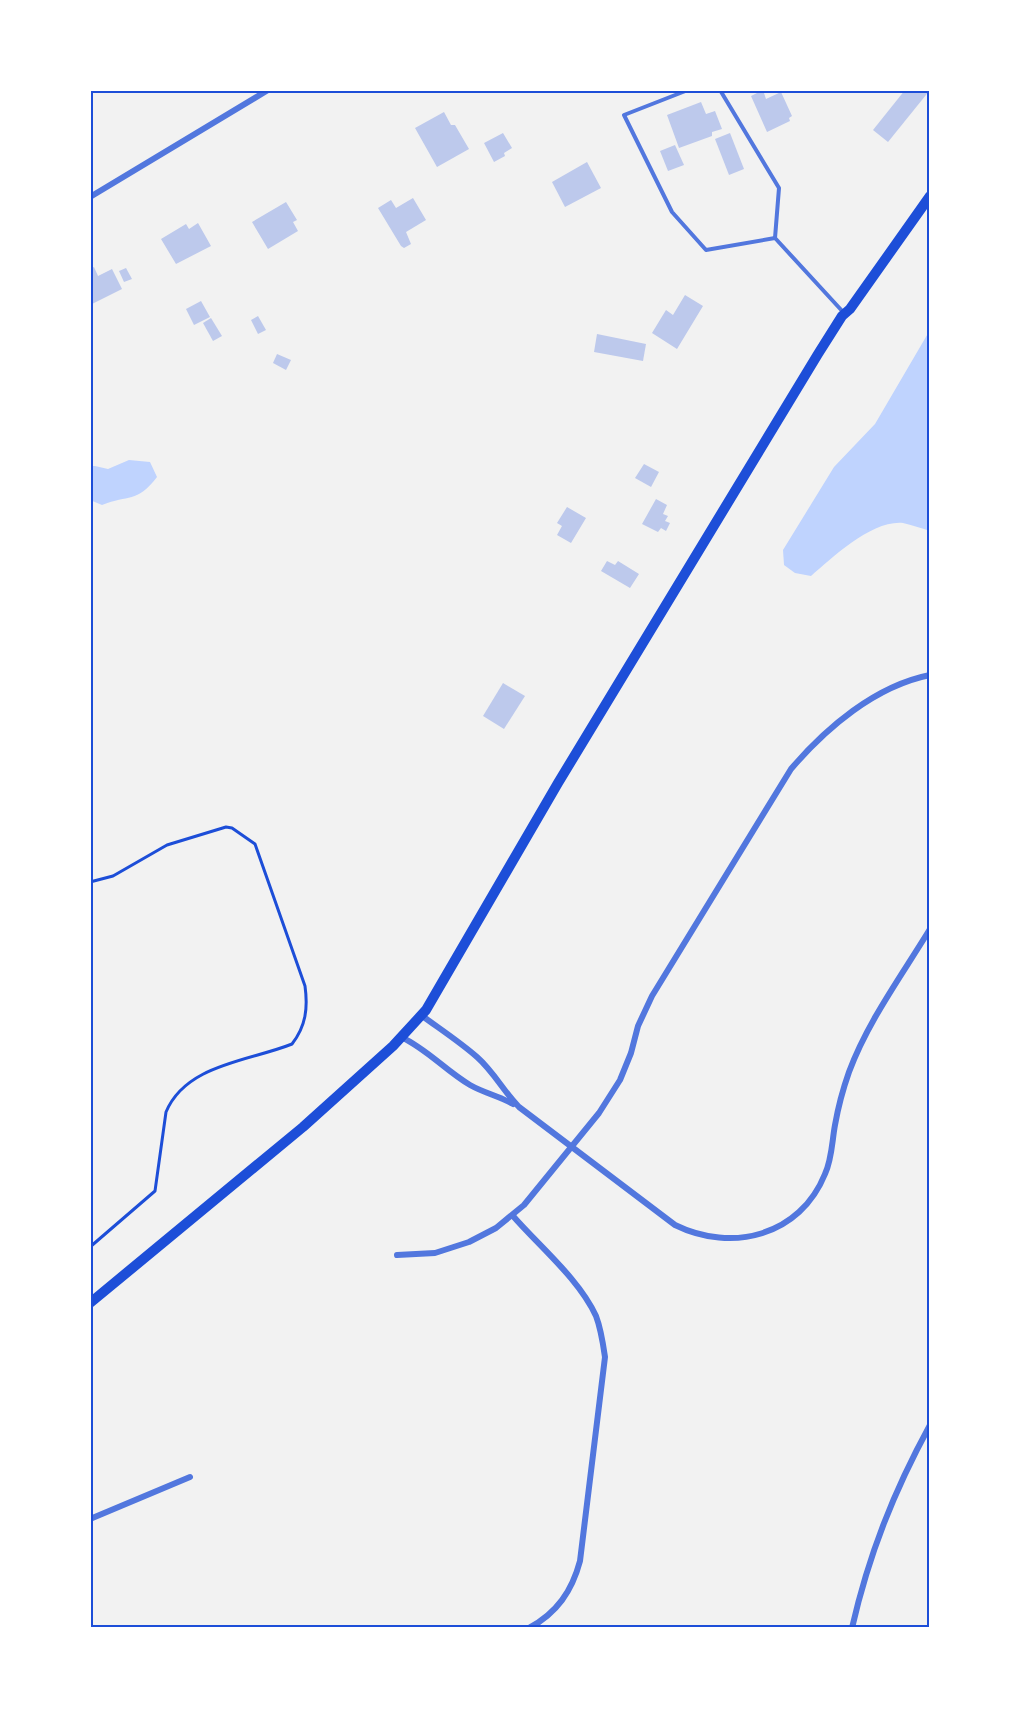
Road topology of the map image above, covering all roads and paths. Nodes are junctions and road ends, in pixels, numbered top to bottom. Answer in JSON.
{"nodes":[{"id":1,"x":268,"y":90,"type":"edge"},
{"id":2,"x":688,"y":90,"type":"edge"},
{"id":3,"x":720,"y":90,"type":"edge"},
{"id":4,"x":930,"y":196,"type":"edge"},
{"id":5,"x":90,"y":197,"type":"edge"},
{"id":6,"x":930,"y":209,"type":"edge"},
{"id":7,"x":905,"y":231,"type":"junction"},
{"id":8,"x":775,"y":238,"type":"junction"},
{"id":9,"x":844,"y":314,"type":"junction"},
{"id":10,"x":930,"y":675,"type":"edge"},
{"id":11,"x":90,"y":882,"type":"edge"},
{"id":12,"x":930,"y":929,"type":"edge"},
{"id":13,"x":422,"y":1015,"type":"junction"},
{"id":14,"x":401,"y":1037,"type":"junction"},
{"id":15,"x":519,"y":1107,"type":"junction"},
{"id":16,"x":571,"y":1147,"type":"junction"},
{"id":17,"x":513,"y":1216,"type":"junction"},
{"id":18,"x":90,"y":1247,"type":"edge"},
{"id":19,"x":397,"y":1255,"type":"dead end"},
{"id":20,"x":90,"y":1303,"type":"edge"},
{"id":21,"x":930,"y":1425,"type":"edge"},
{"id":22,"x":190,"y":1477,"type":"dead end"},
{"id":23,"x":90,"y":1519,"type":"edge"},
{"id":24,"x":529,"y":1628,"type":"edge"},
{"id":25,"x":852,"y":1628,"type":"edge"}],
"edges":[{"from":1,"to":5,"type":"street"},
{"from":2,"to":8,"type":"lane"},
{"from":3,"to":8,"type":"lane"},
{"from":4,"to":7,"type":"main road"},
{"from":6,"to":7,"type":"main road"},
{"from":7,"to":9,"type":"main road"},
{"from":8,"to":9,"type":"lane"},
{"from":9,"to":13,"type":"main road"},
{"from":10,"to":16,"type":"street"},
{"from":11,"to":18,"type":"path"},
{"from":12,"to":16,"type":"street"},
{"from":13,"to":14,"type":"main road"},
{"from":13,"to":15,"type":"street"},
{"from":14,"to":15,"type":"street"},
{"from":14,"to":20,"type":"main road"},
{"from":15,"to":16,"type":"street"},
{"from":16,"to":17,"type":"street"},
{"from":17,"to":19,"type":"street"},
{"from":17,"to":24,"type":"street"},
{"from":21,"to":25,"type":"street"},
{"from":22,"to":23,"type":"street"}]}
